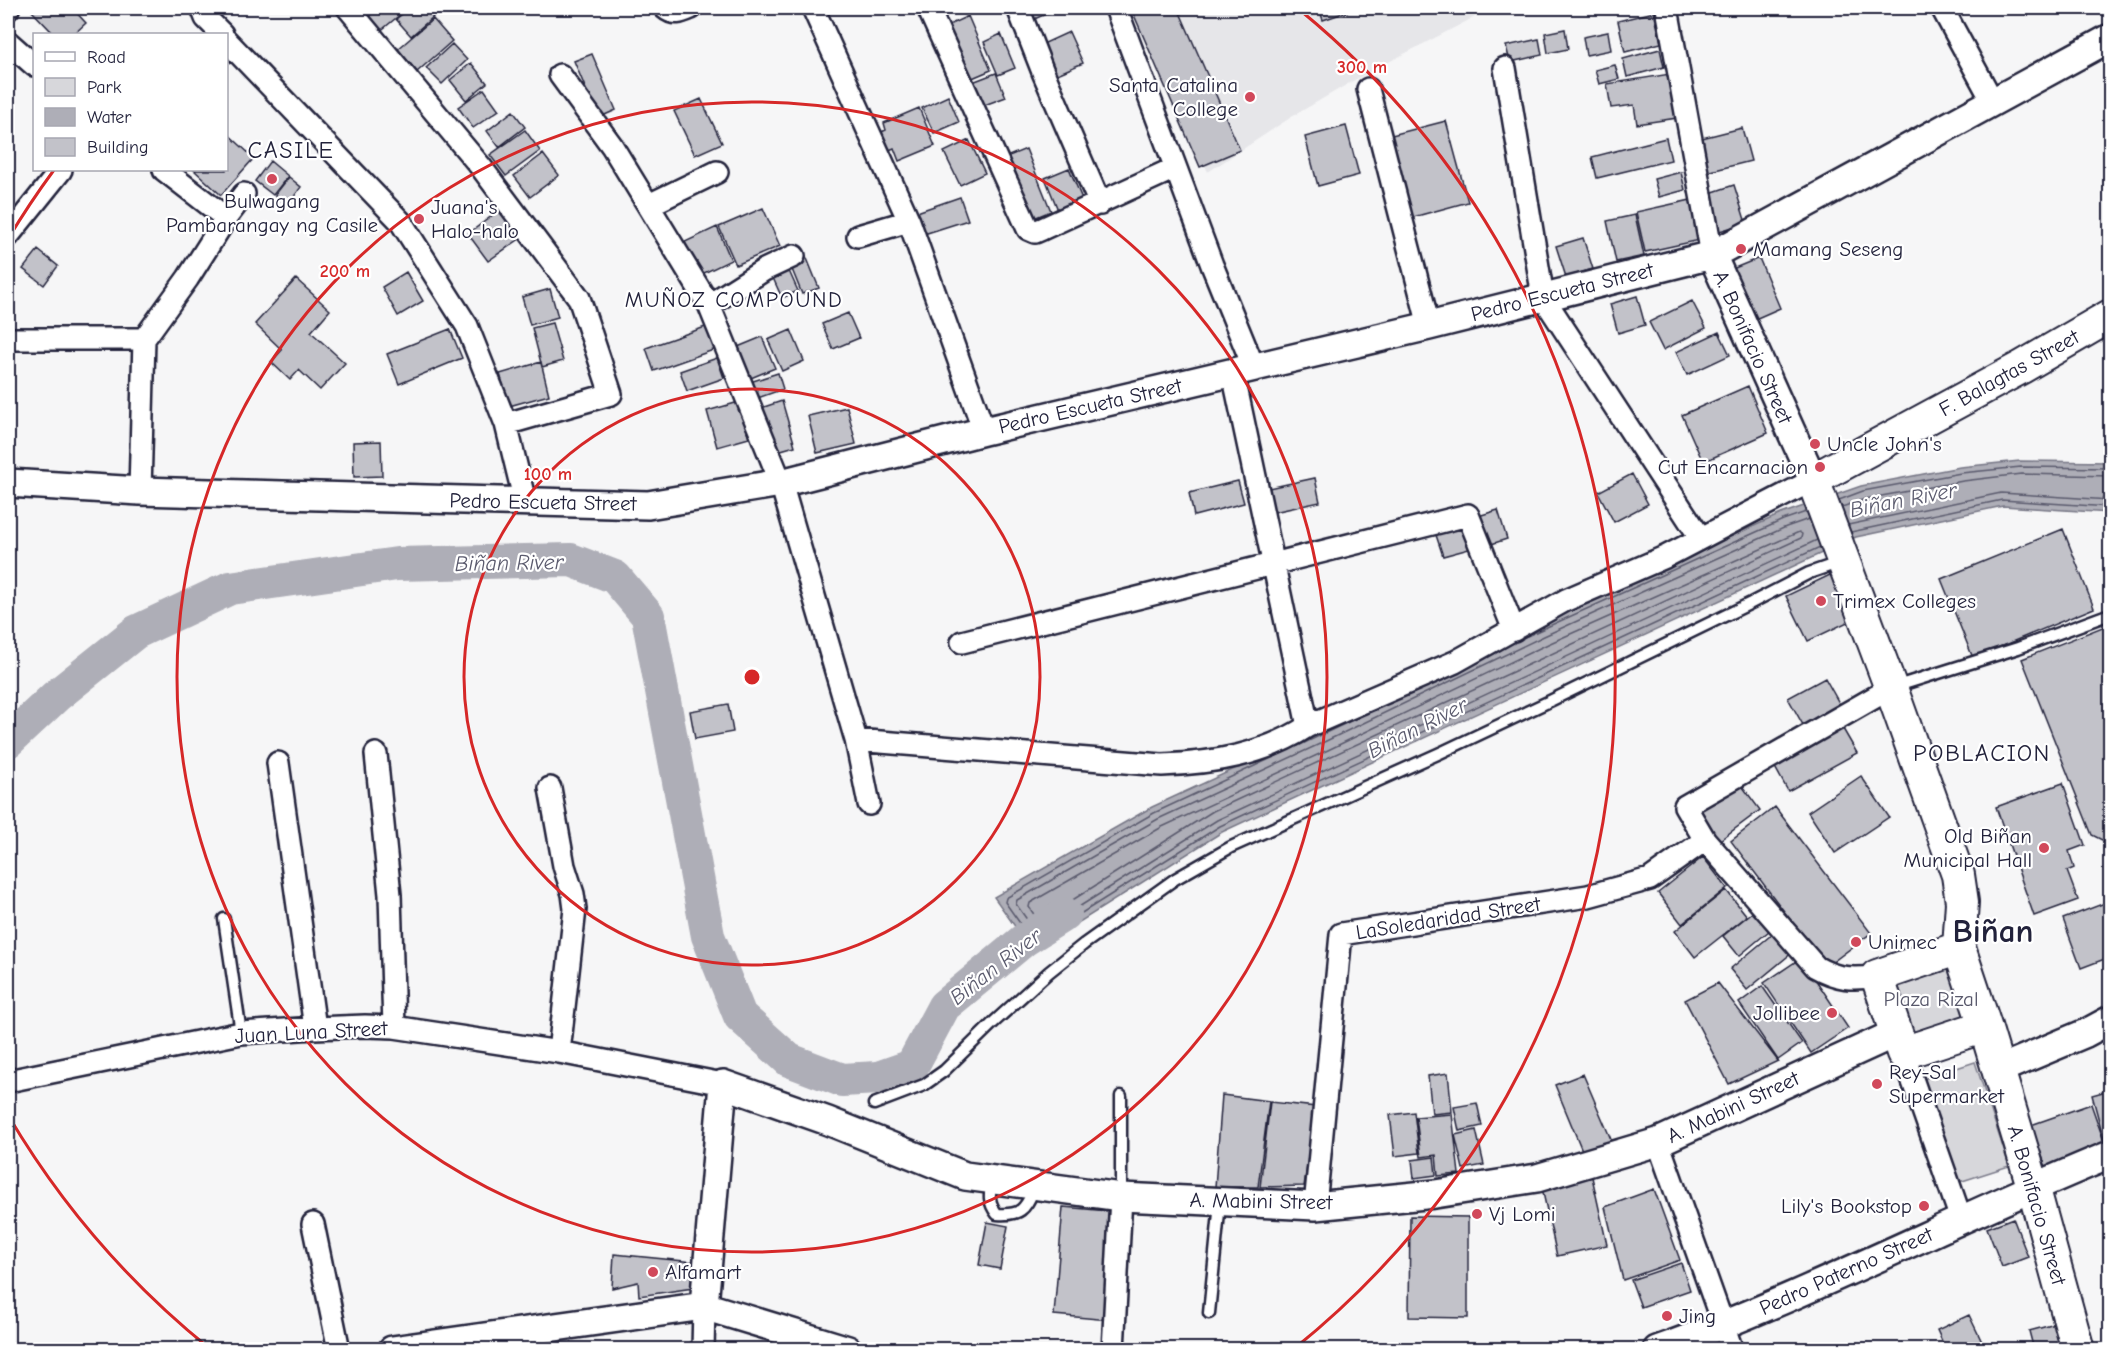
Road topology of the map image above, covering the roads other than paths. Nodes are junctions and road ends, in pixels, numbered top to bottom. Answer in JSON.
{"nodes":[{"id":1,"x":348,"y":8,"type":"edge"},
{"id":2,"x":665,"y":8,"type":"edge"},
{"id":3,"x":691,"y":8,"type":"edge"},
{"id":4,"x":813,"y":8,"type":"edge"},
{"id":5,"x":928,"y":8,"type":"edge"},
{"id":6,"x":1018,"y":8,"type":"edge"},
{"id":7,"x":1116,"y":8,"type":"edge"},
{"id":8,"x":1667,"y":8,"type":"edge"},
{"id":9,"x":1942,"y":8,"type":"edge"},
{"id":10,"x":210,"y":11,"type":"edge"},
{"id":11,"x":221,"y":33,"type":"edge"},
{"id":12,"x":2110,"y":38,"type":"edge"},
{"id":13,"x":8,"y":42,"type":"edge"},
{"id":14,"x":228,"y":42,"type":"edge"},
{"id":15,"x":33,"y":64,"type":"edge"},
{"id":16,"x":1505,"y":68,"type":"dead end"},
{"id":17,"x":560,"y":75,"type":"dead end"},
{"id":18,"x":1368,"y":89,"type":"dead end"},
{"id":19,"x":1993,"y":102,"type":"junction"},
{"id":20,"x":1176,"y":168,"type":"junction"},
{"id":21,"x":60,"y":171,"type":"edge"},
{"id":22,"x":165,"y":171,"type":"edge"},
{"id":23,"x":717,"y":172,"type":"dead end"},
{"id":24,"x":243,"y":194,"type":"dead end"},
{"id":25,"x":1100,"y":204,"type":"junction"},
{"id":26,"x":648,"y":205,"type":"junction"},
{"id":27,"x":226,"y":218,"type":"junction"},
{"id":28,"x":909,"y":221,"type":"junction"},
{"id":29,"x":8,"y":236,"type":"edge"},
{"id":30,"x":858,"y":236,"type":"dead end"},
{"id":31,"x":1712,"y":255,"type":"junction"},
{"id":32,"x":794,"y":256,"type":"dead end"},
{"id":33,"x":1544,"y":297,"type":"junction"},
{"id":34,"x":709,"y":305,"type":"junction"},
{"id":35,"x":1429,"y":326,"type":"junction"},
{"id":36,"x":2103,"y":326,"type":"edge"},
{"id":37,"x":8,"y":339,"type":"edge"},
{"id":38,"x":144,"y":339,"type":"junction"},
{"id":39,"x":1243,"y":370,"type":"junction"},
{"id":40,"x":506,"y":424,"type":"junction"},
{"id":41,"x":984,"y":431,"type":"junction"},
{"id":42,"x":8,"y":483,"type":"edge"},
{"id":43,"x":781,"y":483,"type":"junction"},
{"id":44,"x":1816,"y":488,"type":"junction"},
{"id":45,"x":140,"y":491,"type":"junction"},
{"id":46,"x":525,"y":502,"type":"junction"},
{"id":47,"x":1700,"y":537,"type":"junction"},
{"id":48,"x":1842,"y":557,"type":"junction"},
{"id":49,"x":1273,"y":565,"type":"junction"},
{"id":50,"x":2110,"y":614,"type":"edge"},
{"id":51,"x":1514,"y":630,"type":"junction"},
{"id":52,"x":962,"y":642,"type":"dead end"},
{"id":53,"x":1891,"y":688,"type":"junction"},
{"id":54,"x":1308,"y":726,"type":"junction"},
{"id":55,"x":856,"y":740,"type":"junction"},
{"id":56,"x":376,"y":754,"type":"dead end"},
{"id":57,"x":278,"y":763,"type":"dead end"},
{"id":58,"x":550,"y":788,"type":"dead end"},
{"id":59,"x":869,"y":804,"type":"dead end"},
{"id":60,"x":1705,"y":840,"type":"junction"},
{"id":61,"x":224,"y":919,"type":"dead end"},
{"id":62,"x":1959,"y":948,"type":"junction"},
{"id":63,"x":1877,"y":976,"type":"junction"},
{"id":64,"x":2110,"y":1020,"type":"edge"},
{"id":65,"x":1985,"y":1026,"type":"junction"},
{"id":66,"x":394,"y":1027,"type":"junction"},
{"id":67,"x":315,"y":1028,"type":"junction"},
{"id":68,"x":241,"y":1034,"type":"junction"},
{"id":69,"x":1899,"y":1043,"type":"junction"},
{"id":70,"x":559,"y":1052,"type":"junction"},
{"id":71,"x":1998,"y":1070,"type":"junction"},
{"id":72,"x":8,"y":1081,"type":"edge"},
{"id":73,"x":723,"y":1084,"type":"junction"},
{"id":74,"x":1121,"y":1096,"type":"dead end"},
{"id":75,"x":874,"y":1104,"type":"dead end"},
{"id":76,"x":1658,"y":1142,"type":"junction"},
{"id":77,"x":2110,"y":1155,"type":"edge"},
{"id":78,"x":2033,"y":1186,"type":"junction"},
{"id":79,"x":1121,"y":1197,"type":"junction"},
{"id":80,"x":1221,"y":1202,"type":"junction"},
{"id":81,"x":1315,"y":1206,"type":"junction"},
{"id":82,"x":1960,"y":1219,"type":"junction"},
{"id":83,"x":313,"y":1224,"type":"dead end"},
{"id":84,"x":704,"y":1306,"type":"junction"},
{"id":85,"x":1209,"y":1313,"type":"dead end"},
{"id":86,"x":1728,"y":1338,"type":"edge"},
{"id":87,"x":339,"y":1350,"type":"edge"},
{"id":88,"x":392,"y":1350,"type":"edge"},
{"id":89,"x":703,"y":1350,"type":"edge"},
{"id":90,"x":848,"y":1350,"type":"edge"},
{"id":91,"x":1113,"y":1350,"type":"edge"},
{"id":92,"x":1657,"y":1350,"type":"edge"},
{"id":93,"x":2078,"y":1350,"type":"edge"}],
"edges":[{"from":1,"to":40,"type":"street"},
{"from":2,"to":3,"type":"street"},
{"from":4,"to":28,"type":"street"},
{"from":5,"to":25,"type":"street"},
{"from":6,"to":25,"type":"street"},
{"from":7,"to":20,"type":"street"},
{"from":8,"to":31,"type":"street"},
{"from":9,"to":19,"type":"street"},
{"from":10,"to":11,"type":"street"},
{"from":12,"to":19,"type":"street","name":"Pedro Escueta Street"},
{"from":13,"to":15,"type":"street"},
{"from":14,"to":40,"type":"street"},
{"from":16,"to":33,"type":"street"},
{"from":17,"to":26,"type":"street"},
{"from":18,"to":35,"type":"street"},
{"from":19,"to":31,"type":"street","name":"Pedro Escueta Street"},
{"from":20,"to":25,"type":"street"},
{"from":20,"to":39,"type":"street"},
{"from":21,"to":29,"type":"street"},
{"from":22,"to":27,"type":"street"},
{"from":23,"to":26,"type":"street"},
{"from":24,"to":27,"type":"street"},
{"from":26,"to":34,"type":"street"},
{"from":27,"to":38,"type":"street"},
{"from":28,"to":30,"type":"street"},
{"from":28,"to":41,"type":"street"},
{"from":31,"to":33,"type":"street","name":"Pedro Escueta Street"},
{"from":31,"to":44,"type":"street","name":"A. Bonifacio Street"},
{"from":32,"to":34,"type":"street"},
{"from":33,"to":35,"type":"street","name":"Pedro Escueta Street"},
{"from":33,"to":47,"type":"street"},
{"from":34,"to":43,"type":"street"},
{"from":35,"to":39,"type":"street","name":"Pedro Escueta Street"},
{"from":36,"to":44,"type":"main road","name":"F. Balagtas Street"},
{"from":37,"to":38,"type":"street"},
{"from":38,"to":45,"type":"street"},
{"from":39,"to":41,"type":"street","name":"Pedro Escueta Street"},
{"from":39,"to":49,"type":"street"},
{"from":40,"to":46,"type":"street"},
{"from":41,"to":43,"type":"street","name":"Pedro Escueta Street"},
{"from":42,"to":45,"type":"street","name":"Pedro Escueta Street"},
{"from":43,"to":46,"type":"street","name":"Pedro Escueta Street"},
{"from":43,"to":55,"type":"street"},
{"from":44,"to":47,"type":"street"},
{"from":44,"to":48,"type":"main road","name":"A. Bonifacio Street"},
{"from":45,"to":46,"type":"street","name":"Pedro Escueta Street"},
{"from":47,"to":51,"type":"street"},
{"from":48,"to":53,"type":"main road","name":"A. Bonifacio Street"},
{"from":48,"to":75,"type":"lane"},
{"from":49,"to":51,"type":"street"},
{"from":49,"to":52,"type":"street"},
{"from":49,"to":54,"type":"street"},
{"from":50,"to":53,"type":"lane"},
{"from":51,"to":54,"type":"street"},
{"from":53,"to":60,"type":"street"},
{"from":53,"to":62,"type":"main road","name":"A. Bonifacio Street"},
{"from":54,"to":55,"type":"street"},
{"from":55,"to":59,"type":"street"},
{"from":56,"to":66,"type":"street"},
{"from":57,"to":67,"type":"street"},
{"from":58,"to":70,"type":"street"},
{"from":60,"to":63,"type":"street"},
{"from":60,"to":81,"type":"street","name":"LaSoledaridad Street"},
{"from":61,"to":68,"type":"lane"},
{"from":62,"to":63,"type":"main road"},
{"from":62,"to":65,"type":"main road","name":"A. Bonifacio Street"},
{"from":63,"to":69,"type":"main road"},
{"from":64,"to":71,"type":"street"},
{"from":65,"to":69,"type":"main road"},
{"from":65,"to":71,"type":"main road","name":"A. Bonifacio Street"},
{"from":66,"to":67,"type":"street","name":"Juan Luna Street"},
{"from":66,"to":70,"type":"street","name":"Juan Luna Street"},
{"from":67,"to":68,"type":"street","name":"Juan Luna Street"},
{"from":68,"to":72,"type":"street","name":"Juan Luna Street"},
{"from":69,"to":76,"type":"street","name":"A. Mabini Street"},
{"from":69,"to":82,"type":"street"},
{"from":70,"to":73,"type":"street","name":"Juan Luna Street"},
{"from":71,"to":78,"type":"main road","name":"A. Bonifacio Street"},
{"from":73,"to":79,"type":"street","name":"A. Mabini Street"},
{"from":73,"to":84,"type":"street"},
{"from":74,"to":79,"type":"lane"},
{"from":76,"to":81,"type":"street","name":"A. Mabini Street"},
{"from":76,"to":86,"type":"street"},
{"from":77,"to":78,"type":"street","name":"Pedro Paterno Street"},
{"from":78,"to":82,"type":"street","name":"Pedro Paterno Street"},
{"from":78,"to":93,"type":"main road","name":"A. Bonifacio Street"},
{"from":79,"to":80,"type":"street","name":"A. Mabini Street"},
{"from":79,"to":91,"type":"street"},
{"from":80,"to":81,"type":"street","name":"A. Mabini Street"},
{"from":80,"to":85,"type":"lane"},
{"from":82,"to":86,"type":"street","name":"Pedro Paterno Street"},
{"from":83,"to":87,"type":"street"},
{"from":84,"to":88,"type":"street"},
{"from":84,"to":89,"type":"street"},
{"from":84,"to":90,"type":"street"},
{"from":86,"to":92,"type":"street","name":"Pedro Paterno Street"}]}
